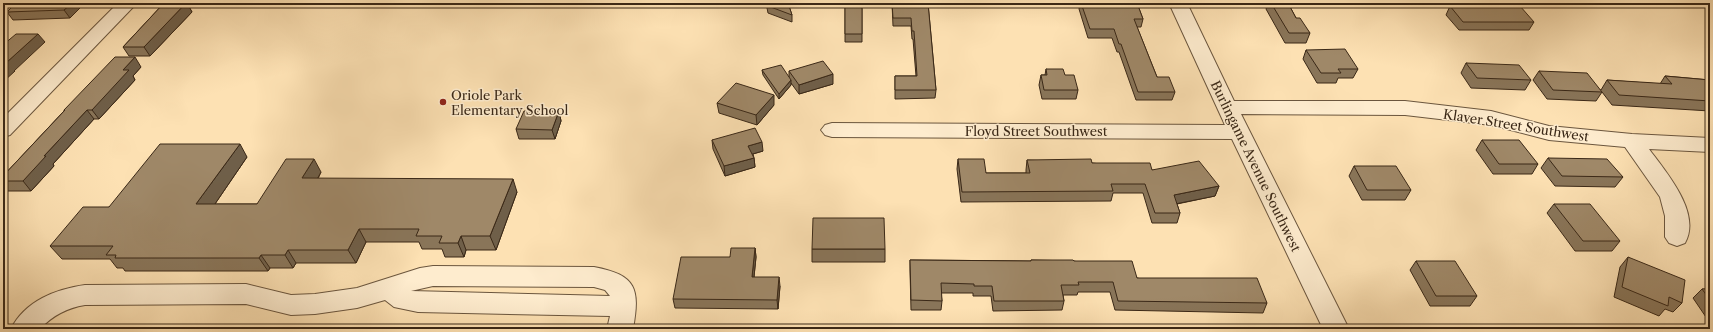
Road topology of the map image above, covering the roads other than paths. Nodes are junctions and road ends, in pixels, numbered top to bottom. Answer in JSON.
{"nodes":[{"id":1,"x":128,"y":3,"type":"edge"},
{"id":2,"x":1178,"y":3,"type":"edge"},
{"id":3,"x":1227,"y":107,"type":"junction"},
{"id":4,"x":3,"y":130,"type":"edge"},
{"id":5,"x":832,"y":130,"type":"dead end"},
{"id":6,"x":1239,"y":132,"type":"junction"},
{"id":7,"x":1632,"y":141,"type":"junction"},
{"id":8,"x":1710,"y":146,"type":"edge"},
{"id":9,"x":1677,"y":237,"type":"dead end"},
{"id":10,"x":622,"y":318,"type":"edge"},
{"id":11,"x":24,"y":329,"type":"edge"},
{"id":12,"x":1336,"y":329,"type":"edge"}],
"edges":[{"from":1,"to":4,"type":"street"},
{"from":2,"to":3,"type":"street","name":"Burlingame Avenue Southwest"},
{"from":3,"to":6,"type":"street","name":"Burlingame Avenue Southwest"},
{"from":3,"to":7,"type":"street","name":"Klaver Street Southwest"},
{"from":5,"to":6,"type":"street","name":"Floyd Street Southwest"},
{"from":6,"to":12,"type":"street","name":"Burlingame Avenue Southwest"},
{"from":7,"to":8,"type":"street","name":"Klaver Street Southwest"},
{"from":7,"to":9,"type":"street"},
{"from":10,"to":11,"type":"street"}]}
